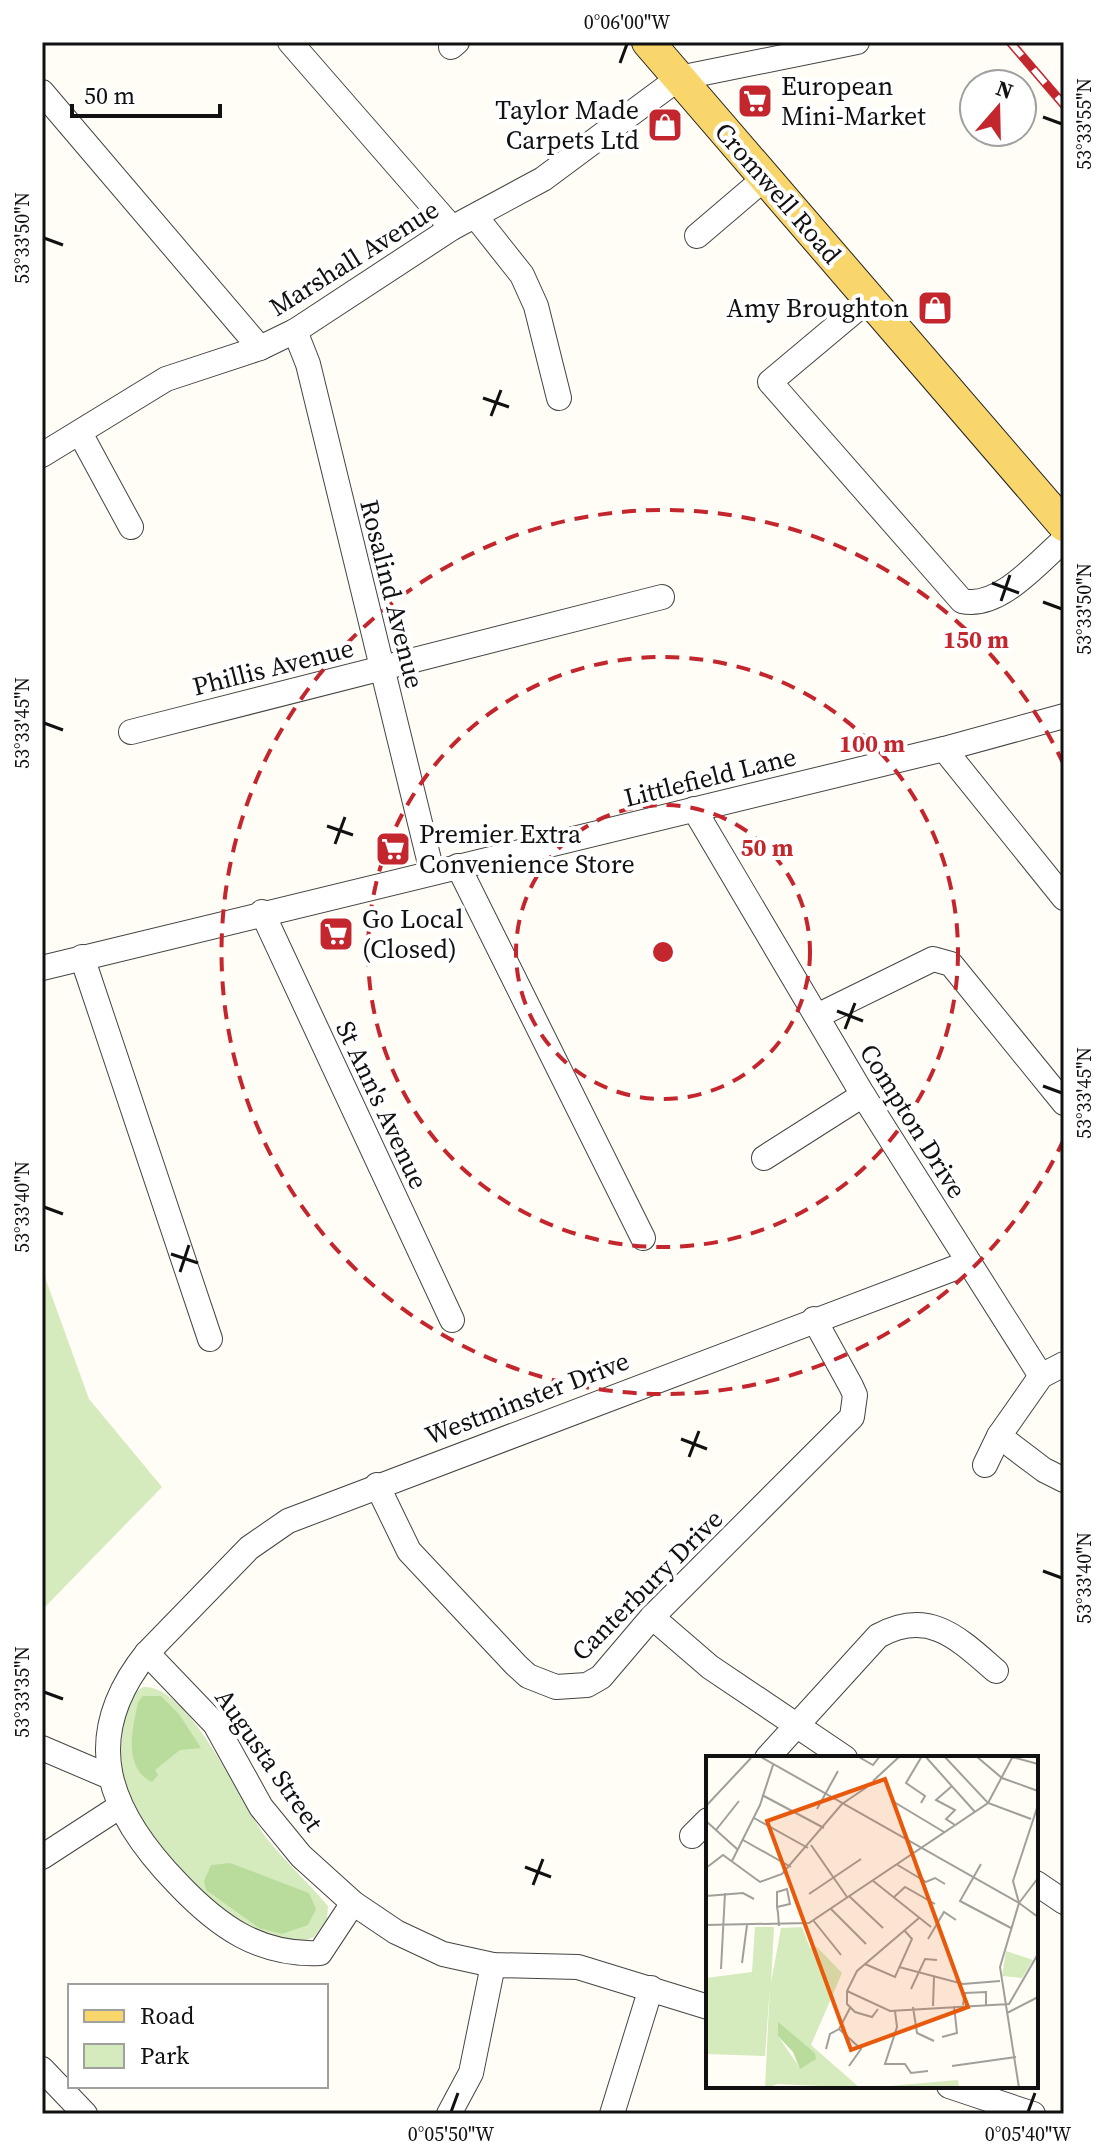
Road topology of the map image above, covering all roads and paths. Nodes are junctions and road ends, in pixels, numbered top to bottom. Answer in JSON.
{"nodes":[{"id":1,"x":290,"y":42,"type":"edge"},
{"id":2,"x":648,"y":42,"type":"edge"},
{"id":3,"x":857,"y":42,"type":"edge"},
{"id":4,"x":679,"y":78,"type":"junction"},
{"id":5,"x":42,"y":92,"type":"edge"},
{"id":6,"x":765,"y":178,"type":"junction"},
{"id":7,"x":476,"y":217,"type":"junction"},
{"id":8,"x":452,"y":228,"type":"junction"},
{"id":9,"x":697,"y":236,"type":"dead end"},
{"id":10,"x":869,"y":299,"type":"junction"},
{"id":11,"x":295,"y":331,"type":"junction"},
{"id":12,"x":260,"y":348,"type":"junction"},
{"id":13,"x":559,"y":398,"type":"dead end"},
{"id":14,"x":80,"y":433,"type":"junction"},
{"id":15,"x":47,"y":444,"type":"edge"},
{"id":16,"x":1064,"y":525,"type":"edge"},
{"id":17,"x":131,"y":527,"type":"dead end"},
{"id":18,"x":1064,"y":540,"type":"edge"},
{"id":19,"x":662,"y":597,"type":"dead end"},
{"id":20,"x":382,"y":669,"type":"junction"},
{"id":21,"x":1064,"y":716,"type":"edge"},
{"id":22,"x":131,"y":732,"type":"dead end"},
{"id":23,"x":944,"y":749,"type":"junction"},
{"id":24,"x":694,"y":809,"type":"junction"},
{"id":25,"x":458,"y":866,"type":"junction"},
{"id":26,"x":432,"y":872,"type":"junction"},
{"id":27,"x":1064,"y":898,"type":"edge"},
{"id":28,"x":262,"y":912,"type":"junction"},
{"id":29,"x":82,"y":957,"type":"junction"},
{"id":30,"x":42,"y":968,"type":"edge"},
{"id":31,"x":817,"y":1016,"type":"junction"},
{"id":32,"x":863,"y":1095,"type":"junction"},
{"id":33,"x":1064,"y":1103,"type":"edge"},
{"id":34,"x":764,"y":1158,"type":"dead end"},
{"id":35,"x":643,"y":1238,"type":"dead end"},
{"id":36,"x":968,"y":1263,"type":"junction"},
{"id":37,"x":814,"y":1319,"type":"junction"},
{"id":38,"x":452,"y":1320,"type":"dead end"},
{"id":39,"x":210,"y":1339,"type":"dead end"},
{"id":40,"x":1064,"y":1364,"type":"edge"},
{"id":41,"x":1041,"y":1376,"type":"junction"},
{"id":42,"x":999,"y":1436,"type":"junction"},
{"id":43,"x":985,"y":1465,"type":"dead end"},
{"id":44,"x":1064,"y":1480,"type":"edge"},
{"id":45,"x":377,"y":1485,"type":"junction"},
{"id":46,"x":652,"y":1617,"type":"junction"},
{"id":47,"x":147,"y":1653,"type":"junction"},
{"id":48,"x":996,"y":1671,"type":"dead end"},
{"id":49,"x":796,"y":1728,"type":"junction"},
{"id":50,"x":42,"y":1748,"type":"edge"},
{"id":51,"x":769,"y":1756,"type":"edge"},
{"id":52,"x":842,"y":1756,"type":"edge"},
{"id":53,"x":110,"y":1777,"type":"junction"},
{"id":54,"x":119,"y":1807,"type":"junction"},
{"id":55,"x":42,"y":1857,"type":"edge"},
{"id":56,"x":353,"y":1903,"type":"junction"},
{"id":57,"x":493,"y":1965,"type":"junction"},
{"id":58,"x":651,"y":1988,"type":"junction"},
{"id":59,"x":706,"y":2006,"type":"edge"},
{"id":60,"x":42,"y":2069,"type":"edge"},
{"id":61,"x":953,"y":2088,"type":"edge"},
{"id":62,"x":991,"y":2107,"type":"edge"},
{"id":63,"x":85,"y":2114,"type":"edge"},
{"id":64,"x":449,"y":2114,"type":"edge"},
{"id":65,"x":612,"y":2114,"type":"edge"},
{"id":66,"x":1033,"y":2114,"type":"edge"}],
"edges":[{"from":1,"to":8,"type":"street"},
{"from":2,"to":4,"type":"main road","name":"Cromwell Road"},
{"from":3,"to":4,"type":"street"},
{"from":4,"to":6,"type":"main road","name":"Cromwell Road"},
{"from":4,"to":7,"type":"street","name":"Marshall Avenue"},
{"from":5,"to":12,"type":"street"},
{"from":6,"to":9,"type":"street"},
{"from":6,"to":10,"type":"main road","name":"Cromwell Road"},
{"from":7,"to":8,"type":"street","name":"Marshall Avenue"},
{"from":7,"to":13,"type":"street"},
{"from":8,"to":11,"type":"street","name":"Marshall Avenue"},
{"from":10,"to":16,"type":"main road","name":"Cromwell Road"},
{"from":10,"to":18,"type":"street"},
{"from":11,"to":12,"type":"street","name":"Marshall Avenue"},
{"from":11,"to":20,"type":"street","name":"Rosalind Avenue"},
{"from":12,"to":14,"type":"street","name":"Marshall Avenue"},
{"from":14,"to":15,"type":"street","name":"Marshall Avenue"},
{"from":14,"to":17,"type":"street"},
{"from":19,"to":20,"type":"street","name":"Phillis Avenue"},
{"from":20,"to":22,"type":"street","name":"Phillis Avenue"},
{"from":20,"to":26,"type":"street","name":"Rosalind Avenue"},
{"from":21,"to":23,"type":"street","name":"Littlefield Lane"},
{"from":23,"to":24,"type":"street","name":"Littlefield Lane"},
{"from":23,"to":27,"type":"street"},
{"from":24,"to":25,"type":"street","name":"Littlefield Lane"},
{"from":24,"to":31,"type":"street","name":"Compton Drive"},
{"from":25,"to":26,"type":"street","name":"Littlefield Lane"},
{"from":25,"to":35,"type":"street"},
{"from":26,"to":28,"type":"street","name":"Littlefield Lane"},
{"from":28,"to":29,"type":"street","name":"Littlefield Lane"},
{"from":28,"to":38,"type":"street","name":"St Ann's Avenue"},
{"from":29,"to":30,"type":"street","name":"Littlefield Lane"},
{"from":29,"to":39,"type":"street"},
{"from":31,"to":32,"type":"street","name":"Compton Drive"},
{"from":31,"to":33,"type":"street"},
{"from":32,"to":34,"type":"street"},
{"from":32,"to":36,"type":"street","name":"Compton Drive"},
{"from":36,"to":37,"type":"street","name":"Westminster Drive"},
{"from":36,"to":41,"type":"street","name":"Compton Drive"},
{"from":37,"to":45,"type":"street","name":"Westminster Drive"},
{"from":37,"to":46,"type":"street","name":"Canterbury Drive"},
{"from":40,"to":41,"type":"street"},
{"from":41,"to":42,"type":"street"},
{"from":42,"to":43,"type":"street"},
{"from":42,"to":44,"type":"street"},
{"from":45,"to":46,"type":"street","name":"Canterbury Drive"},
{"from":45,"to":47,"type":"street","name":"Westminster Drive"},
{"from":46,"to":49,"type":"street"},
{"from":47,"to":53,"type":"street"},
{"from":47,"to":56,"type":"street","name":"Augusta Street"},
{"from":48,"to":49,"type":"street"},
{"from":49,"to":51,"type":"street"},
{"from":49,"to":52,"type":"street"},
{"from":50,"to":53,"type":"street"},
{"from":53,"to":54,"type":"street"},
{"from":54,"to":55,"type":"street"},
{"from":54,"to":56,"type":"street"},
{"from":56,"to":57,"type":"street","name":"Augusta Street"},
{"from":57,"to":58,"type":"street","name":"Augusta Street"},
{"from":57,"to":64,"type":"street"},
{"from":58,"to":59,"type":"street","name":"Augusta Street"},
{"from":58,"to":65,"type":"street"},
{"from":60,"to":63,"type":"street"},
{"from":61,"to":62,"type":"street"},
{"from":62,"to":66,"type":"street"}]}
